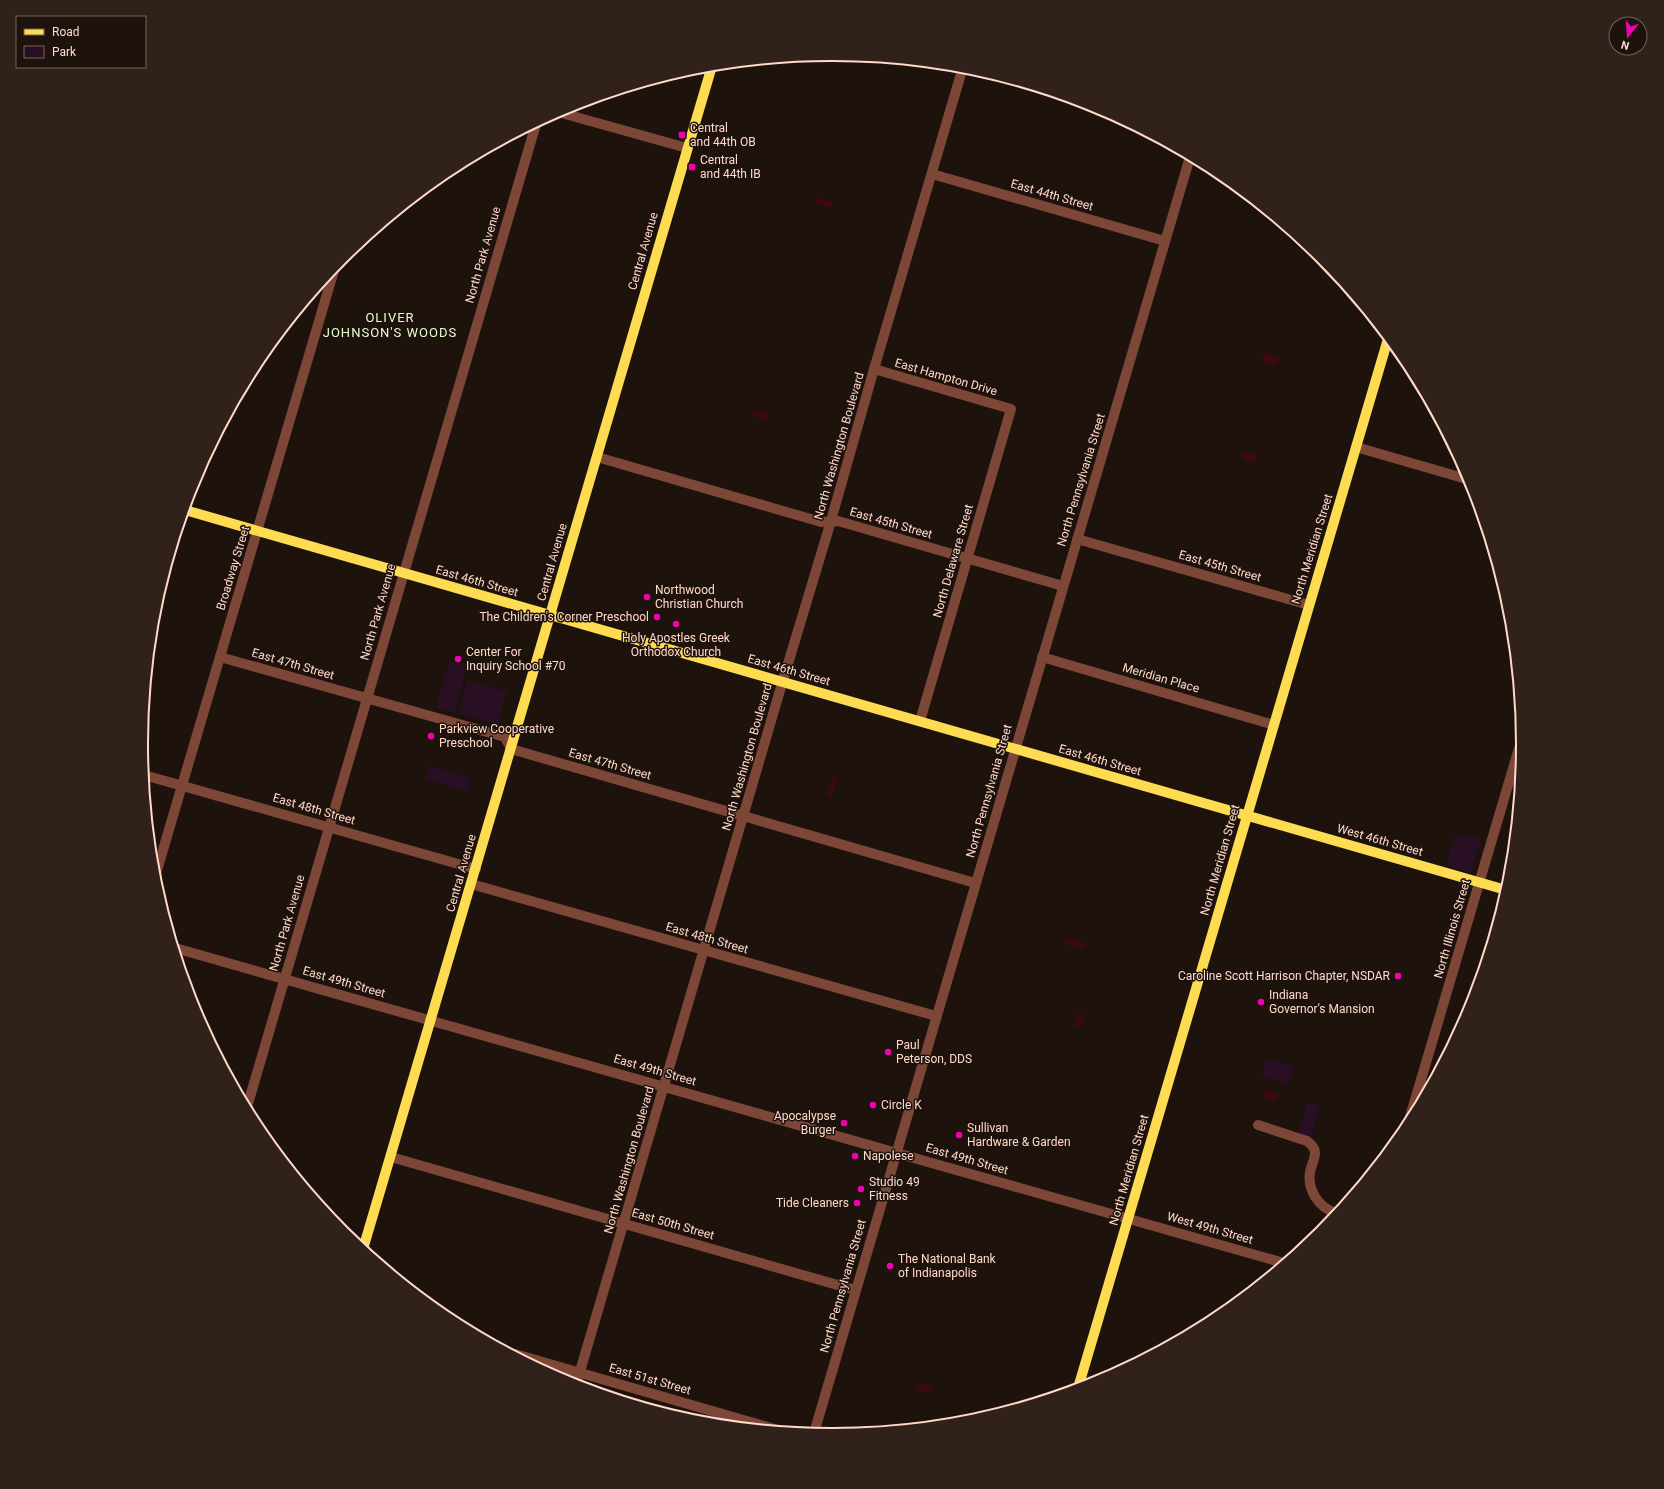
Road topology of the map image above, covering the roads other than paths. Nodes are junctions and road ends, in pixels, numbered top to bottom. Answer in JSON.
{"nodes":[{"id":1,"x":710,"y":72,"type":"edge"},
{"id":2,"x":961,"y":73,"type":"edge"},
{"id":3,"x":567,"y":114,"type":"edge"},
{"id":4,"x":535,"y":129,"type":"edge"},
{"id":5,"x":687,"y":148,"type":"junction"},
{"id":6,"x":1189,"y":162,"type":"edge"},
{"id":7,"x":932,"y":174,"type":"junction"},
{"id":8,"x":1165,"y":241,"type":"junction"},
{"id":9,"x":331,"y":280,"type":"edge"},
{"id":10,"x":1386,"y":345,"type":"edge"},
{"id":11,"x":874,"y":369,"type":"junction"},
{"id":12,"x":1011,"y":409,"type":"joint"},
{"id":13,"x":1356,"y":447,"type":"junction"},
{"id":14,"x":597,"y":457,"type":"junction"},
{"id":15,"x":1460,"y":477,"type":"edge"},
{"id":16,"x":190,"y":511,"type":"edge"},
{"id":17,"x":831,"y":521,"type":"junction"},
{"id":18,"x":258,"y":531,"type":"junction"},
{"id":19,"x":1077,"y":539,"type":"junction"},
{"id":20,"x":967,"y":558,"type":"junction"},
{"id":21,"x":403,"y":573,"type":"junction"},
{"id":22,"x":1063,"y":586,"type":"junction"},
{"id":23,"x":1309,"y":605,"type":"junction"},
{"id":24,"x":550,"y":615,"type":"junction"},
{"id":25,"x":220,"y":657,"type":"junction"},
{"id":26,"x":1042,"y":657,"type":"junction"},
{"id":27,"x":782,"y":682,"type":"junction"},
{"id":28,"x":366,"y":699,"type":"junction"},
{"id":29,"x":920,"y":721,"type":"junction"},
{"id":30,"x":1274,"y":725,"type":"junction"},
{"id":31,"x":1015,"y":748,"type":"junction"},
{"id":32,"x":511,"y":749,"type":"junction"},
{"id":33,"x":1515,"y":767,"type":"edge"},
{"id":34,"x":149,"y":776,"type":"edge"},
{"id":35,"x":182,"y":785,"type":"junction"},
{"id":36,"x":743,"y":816,"type":"junction"},
{"id":37,"x":1247,"y":816,"type":"junction"},
{"id":38,"x":329,"y":827,"type":"junction"},
{"id":39,"x":159,"y":861,"type":"edge"},
{"id":40,"x":476,"y":869,"type":"junction"},
{"id":41,"x":1479,"y":882,"type":"junction"},
{"id":42,"x":975,"y":883,"type":"junction"},
{"id":43,"x":471,"y":884,"type":"junction"},
{"id":44,"x":1500,"y":888,"type":"edge"},
{"id":45,"x":181,"y":949,"type":"edge"},
{"id":46,"x":704,"y":950,"type":"junction"},
{"id":47,"x":284,"y":979,"type":"junction"},
{"id":48,"x":936,"y":1016,"type":"junction"},
{"id":49,"x":432,"y":1020,"type":"junction"},
{"id":50,"x":664,"y":1086,"type":"junction"},
{"id":51,"x":1422,"y":1089,"type":"edge"},
{"id":52,"x":249,"y":1100,"type":"edge"},
{"id":53,"x":1258,"y":1125,"type":"dead end"},
{"id":54,"x":896,"y":1152,"type":"junction"},
{"id":55,"x":391,"y":1156,"type":"junction"},
{"id":56,"x":1331,"y":1211,"type":"edge"},
{"id":57,"x":1128,"y":1218,"type":"junction"},
{"id":58,"x":623,"y":1224,"type":"junction"},
{"id":59,"x":366,"y":1244,"type":"edge"},
{"id":60,"x":1279,"y":1261,"type":"edge"},
{"id":61,"x":855,"y":1290,"type":"junction"},
{"id":62,"x":532,"y":1359,"type":"edge"},
{"id":63,"x":580,"y":1373,"type":"junction"},
{"id":64,"x":578,"y":1379,"type":"edge"},
{"id":65,"x":1080,"y":1381,"type":"edge"},
{"id":66,"x":755,"y":1423,"type":"edge"},
{"id":67,"x":816,"y":1428,"type":"edge"}],
"edges":[{"from":1,"to":5,"type":"main road","name":"Central Avenue"},
{"from":2,"to":7,"type":"street","name":"North Washington Boulevard"},
{"from":3,"to":5,"type":"street"},
{"from":4,"to":21,"type":"street","name":"North Park Avenue"},
{"from":5,"to":14,"type":"main road","name":"Central Avenue"},
{"from":6,"to":8,"type":"street","name":"North Pennsylvania Street"},
{"from":7,"to":8,"type":"street","name":"East 44th Street"},
{"from":7,"to":11,"type":"street","name":"North Washington Boulevard"},
{"from":8,"to":19,"type":"street","name":"North Pennsylvania Street"},
{"from":9,"to":18,"type":"street","name":"Broadway Street"},
{"from":10,"to":13,"type":"main road","name":"North Meridian Street"},
{"from":11,"to":12,"type":"street","name":"East Hampton Drive"},
{"from":11,"to":17,"type":"street","name":"North Washington Boulevard"},
{"from":12,"to":20,"type":"street","name":"North Delaware Street"},
{"from":13,"to":15,"type":"street"},
{"from":13,"to":23,"type":"main road","name":"North Meridian Street"},
{"from":14,"to":17,"type":"street","name":"East 45th Street"},
{"from":14,"to":24,"type":"main road","name":"Central Avenue"},
{"from":16,"to":18,"type":"main road","name":"East 46th Street"},
{"from":17,"to":20,"type":"street","name":"East 45th Street"},
{"from":17,"to":27,"type":"street","name":"North Washington Boulevard"},
{"from":18,"to":21,"type":"main road","name":"East 46th Street"},
{"from":18,"to":25,"type":"street","name":"Broadway Street"},
{"from":19,"to":22,"type":"street","name":"North Pennsylvania Street"},
{"from":19,"to":23,"type":"street","name":"East 45th Street"},
{"from":20,"to":22,"type":"street","name":"East 45th Street"},
{"from":20,"to":29,"type":"street","name":"North Delaware Street"},
{"from":21,"to":24,"type":"main road","name":"East 46th Street"},
{"from":21,"to":28,"type":"street","name":"North Park Avenue"},
{"from":22,"to":26,"type":"street","name":"North Pennsylvania Street"},
{"from":23,"to":30,"type":"main road","name":"North Meridian Street"},
{"from":24,"to":27,"type":"main road","name":"East 46th Street"},
{"from":24,"to":32,"type":"main road","name":"Central Avenue"},
{"from":25,"to":28,"type":"street","name":"East 47th Street"},
{"from":25,"to":35,"type":"street","name":"Broadway Street"},
{"from":26,"to":30,"type":"street","name":"Meridian Place"},
{"from":26,"to":31,"type":"street","name":"North Pennsylvania Street"},
{"from":27,"to":29,"type":"main road","name":"East 46th Street"},
{"from":27,"to":36,"type":"street","name":"North Washington Boulevard"},
{"from":28,"to":32,"type":"street","name":"East 47th Street"},
{"from":28,"to":38,"type":"street","name":"North Park Avenue"},
{"from":29,"to":31,"type":"main road","name":"East 46th Street"},
{"from":30,"to":37,"type":"main road","name":"North Meridian Street"},
{"from":31,"to":37,"type":"main road","name":"East 46th Street"},
{"from":31,"to":42,"type":"street","name":"North Pennsylvania Street"},
{"from":32,"to":36,"type":"street","name":"East 47th Street"},
{"from":32,"to":40,"type":"main road","name":"Central Avenue"},
{"from":33,"to":41,"type":"street","name":"North Illinois Street"},
{"from":34,"to":35,"type":"street","name":"East 48th Street"},
{"from":35,"to":38,"type":"street","name":"East 48th Street"},
{"from":35,"to":39,"type":"street","name":"Broadway Street"},
{"from":36,"to":42,"type":"street","name":"East 47th Street"},
{"from":36,"to":46,"type":"street","name":"North Washington Boulevard"},
{"from":37,"to":41,"type":"main road","name":"West 46th Street"},
{"from":37,"to":57,"type":"main road","name":"North Meridian Street"},
{"from":38,"to":40,"type":"street","name":"East 48th Street"},
{"from":38,"to":47,"type":"street","name":"North Park Avenue"},
{"from":40,"to":43,"type":"main road","name":"Central Avenue"},
{"from":41,"to":44,"type":"main road","name":"West 46th Street"},
{"from":41,"to":51,"type":"street","name":"North Illinois Street"},
{"from":42,"to":48,"type":"street","name":"North Pennsylvania Street"},
{"from":43,"to":46,"type":"street","name":"East 48th Street"},
{"from":43,"to":49,"type":"main road","name":"Central Avenue"},
{"from":45,"to":47,"type":"street","name":"East 49th Street"},
{"from":46,"to":48,"type":"street","name":"East 48th Street"},
{"from":46,"to":50,"type":"street","name":"North Washington Boulevard"},
{"from":47,"to":49,"type":"street","name":"East 49th Street"},
{"from":47,"to":52,"type":"street","name":"North Park Avenue"},
{"from":48,"to":54,"type":"street","name":"North Pennsylvania Street"},
{"from":49,"to":50,"type":"street","name":"East 49th Street"},
{"from":49,"to":55,"type":"main road","name":"Central Avenue"},
{"from":50,"to":54,"type":"street","name":"East 49th Street"},
{"from":50,"to":58,"type":"street","name":"North Washington Boulevard"},
{"from":53,"to":56,"type":"street"},
{"from":54,"to":57,"type":"street","name":"East 49th Street"},
{"from":54,"to":61,"type":"street","name":"North Pennsylvania Street"},
{"from":55,"to":58,"type":"street","name":"East 50th Street"},
{"from":55,"to":59,"type":"main road","name":"Central Avenue"},
{"from":57,"to":60,"type":"street","name":"West 49th Street"},
{"from":57,"to":65,"type":"main road","name":"North Meridian Street"},
{"from":58,"to":61,"type":"street","name":"East 50th Street"},
{"from":58,"to":63,"type":"street","name":"North Washington Boulevard"},
{"from":61,"to":67,"type":"street","name":"North Pennsylvania Street"},
{"from":62,"to":63,"type":"street","name":"East 51st Street"},
{"from":63,"to":64,"type":"street","name":"North Washington Boulevard"},
{"from":63,"to":66,"type":"street","name":"East 51st Street"}]}
